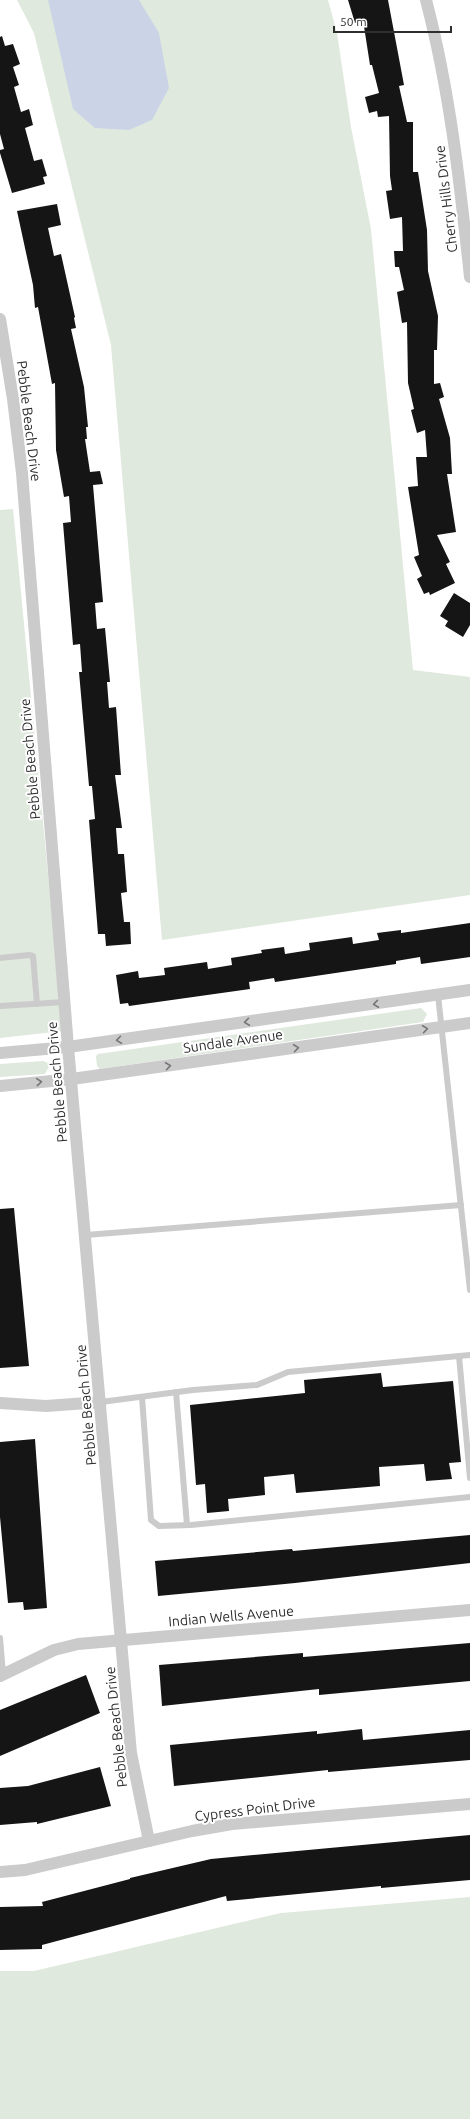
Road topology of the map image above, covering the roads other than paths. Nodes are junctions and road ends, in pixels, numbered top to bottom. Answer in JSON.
{"nodes":[{"id":1,"x":426,"y":0,"type":"edge"},
{"id":2,"x":470,"y":277,"type":"edge"},
{"id":3,"x":0,"y":319,"type":"edge"},
{"id":4,"x":0,"y":958,"type":"edge"},
{"id":5,"x":470,"y":990,"type":"edge"},
{"id":6,"x":438,"y":995,"type":"junction"},
{"id":7,"x":65,"y":1002,"type":"junction"},
{"id":8,"x":37,"y":1004,"type":"junction"},
{"id":9,"x":0,"y":1006,"type":"edge"},
{"id":10,"x":470,"y":1023,"type":"edge"},
{"id":11,"x":443,"y":1027,"type":"junction"},
{"id":12,"x":68,"y":1047,"type":"junction"},
{"id":13,"x":0,"y":1053,"type":"edge"},
{"id":14,"x":72,"y":1079,"type":"junction"},
{"id":15,"x":0,"y":1086,"type":"edge"},
{"id":16,"x":461,"y":1205,"type":"junction"},
{"id":17,"x":86,"y":1235,"type":"junction"},
{"id":18,"x":470,"y":1290,"type":"edge"},
{"id":19,"x":470,"y":1355,"type":"edge"},
{"id":20,"x":459,"y":1356,"type":"junction"},
{"id":21,"x":176,"y":1392,"type":"junction"},
{"id":22,"x":142,"y":1397,"type":"junction"},
{"id":23,"x":101,"y":1402,"type":"junction"},
{"id":24,"x":0,"y":1403,"type":"edge"},
{"id":25,"x":470,"y":1478,"type":"edge"},
{"id":26,"x":470,"y":1497,"type":"edge"},
{"id":27,"x":187,"y":1526,"type":"junction"},
{"id":28,"x":470,"y":1610,"type":"edge"},
{"id":29,"x":0,"y":1638,"type":"edge"},
{"id":30,"x":122,"y":1640,"type":"junction"},
{"id":31,"x":2,"y":1675,"type":"edge"},
{"id":32,"x":470,"y":1804,"type":"edge"},
{"id":33,"x":149,"y":1841,"type":"junction"},
{"id":34,"x":0,"y":1872,"type":"edge"}],
"edges":[{"from":1,"to":2,"type":"street","name":"Cherry Hills Drive"},
{"from":3,"to":7,"type":"street","name":"Pebble Beach Drive"},
{"from":4,"to":8,"type":"lane"},
{"from":5,"to":6,"type":"street","name":"Sundale Avenue"},
{"from":6,"to":11,"type":"lane"},
{"from":6,"to":12,"type":"street","name":"Sundale Avenue","one_way":true},
{"from":7,"to":8,"type":"lane"},
{"from":7,"to":12,"type":"street","name":"Pebble Beach Drive"},
{"from":8,"to":9,"type":"lane"},
{"from":10,"to":11,"type":"street","name":"Sundale Avenue"},
{"from":14,"to":11,"type":"street","name":"Sundale Avenue","one_way":true},
{"from":11,"to":16,"type":"lane"},
{"from":12,"to":13,"type":"street","name":"Sundale Avenue"},
{"from":12,"to":14,"type":"street","name":"Pebble Beach Drive"},
{"from":15,"to":14,"type":"street","name":"Sundale Avenue","one_way":true},
{"from":14,"to":17,"type":"street","name":"Pebble Beach Drive"},
{"from":16,"to":17,"type":"lane"},
{"from":16,"to":18,"type":"lane"},
{"from":17,"to":23,"type":"street","name":"Pebble Beach Drive"},
{"from":19,"to":20,"type":"lane"},
{"from":20,"to":21,"type":"lane"},
{"from":20,"to":25,"type":"lane"},
{"from":21,"to":22,"type":"lane"},
{"from":21,"to":27,"type":"lane"},
{"from":22,"to":23,"type":"lane"},
{"from":22,"to":27,"type":"lane"},
{"from":23,"to":24,"type":"street"},
{"from":23,"to":30,"type":"street","name":"Pebble Beach Drive"},
{"from":26,"to":27,"type":"lane"},
{"from":28,"to":30,"type":"street","name":"Indian Wells Avenue"},
{"from":29,"to":31,"type":"lane"},
{"from":30,"to":31,"type":"street","name":"Indian Wells Avenue"},
{"from":30,"to":33,"type":"street","name":"Pebble Beach Drive"},
{"from":32,"to":33,"type":"street","name":"Cypress Point Drive"},
{"from":33,"to":34,"type":"street","name":"Cypress Point Drive"}]}
